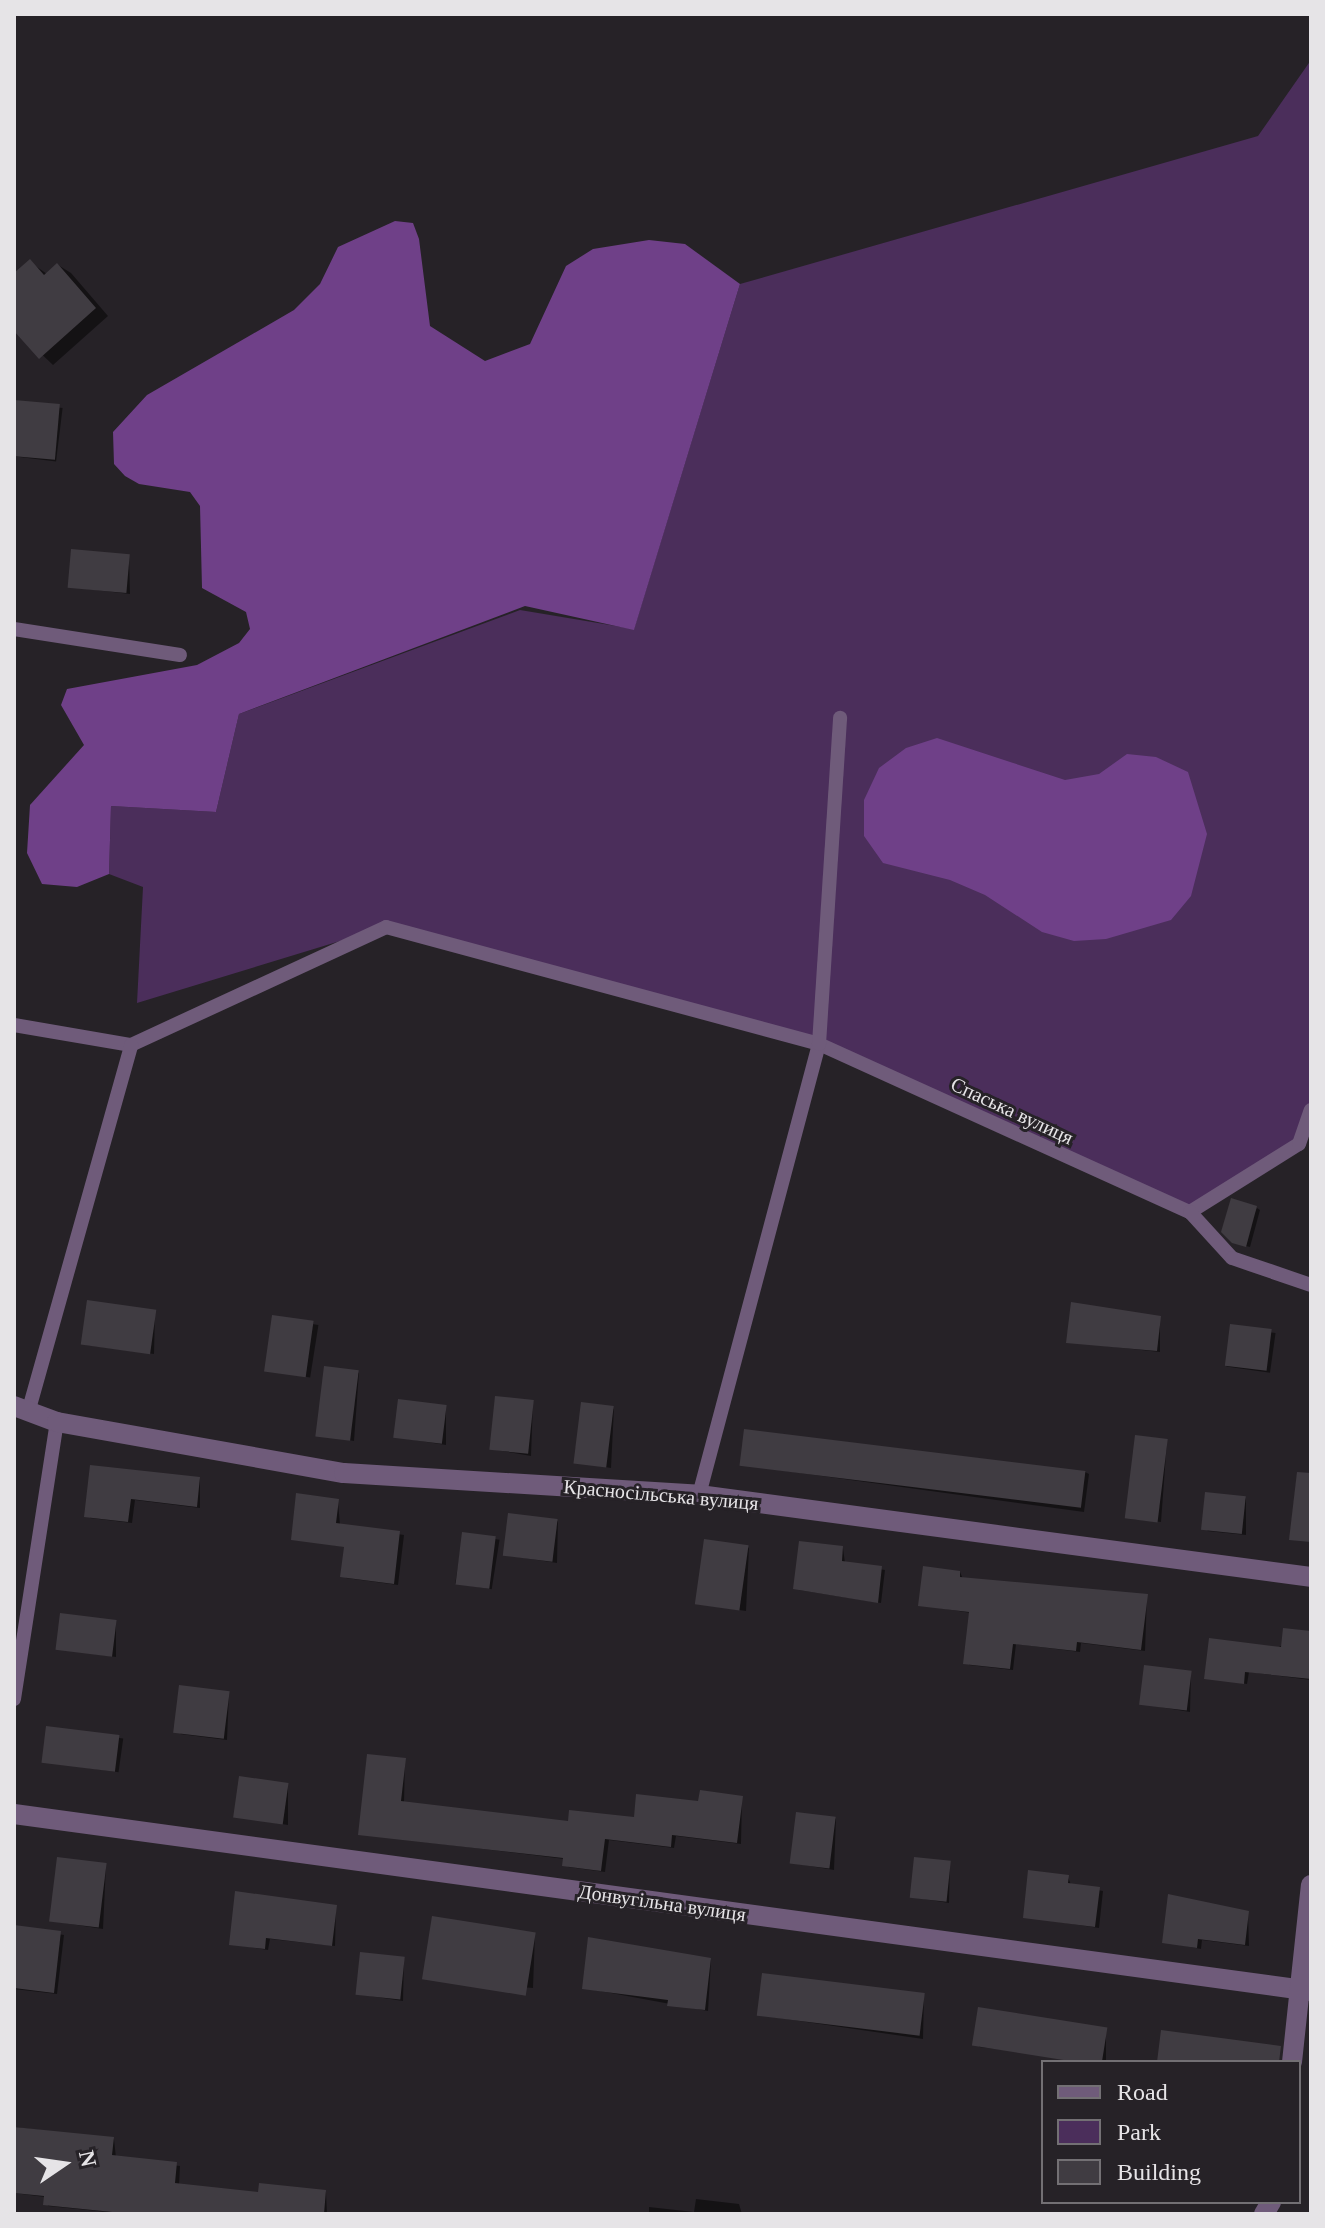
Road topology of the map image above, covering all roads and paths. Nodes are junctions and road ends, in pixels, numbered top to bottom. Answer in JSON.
{"nodes":[{"id":1,"x":14,"y":629,"type":"edge"},
{"id":2,"x":180,"y":655,"type":"dead end"},
{"id":3,"x":840,"y":718,"type":"dead end"},
{"id":4,"x":14,"y":1025,"type":"edge"},
{"id":5,"x":819,"y":1044,"type":"junction"},
{"id":6,"x":131,"y":1045,"type":"junction"},
{"id":7,"x":1311,"y":1110,"type":"edge"},
{"id":8,"x":1190,"y":1212,"type":"junction"},
{"id":9,"x":1311,"y":1285,"type":"edge"},
{"id":10,"x":22,"y":1407,"type":"edge"},
{"id":11,"x":57,"y":1422,"type":"junction"},
{"id":12,"x":699,"y":1495,"type":"junction"},
{"id":13,"x":1311,"y":1577,"type":"edge"},
{"id":14,"x":14,"y":1699,"type":"edge"},
{"id":15,"x":14,"y":1814,"type":"edge"},
{"id":16,"x":1311,"y":1885,"type":"edge"},
{"id":17,"x":1304,"y":1990,"type":"edge"},
{"id":18,"x":1292,"y":2060,"type":"edge"}],
"edges":[{"from":1,"to":2,"type":"lane"},
{"from":3,"to":5,"type":"lane"},
{"from":4,"to":6,"type":"lane"},
{"from":5,"to":6,"type":"lane","name":"Спаська вулиця"},
{"from":5,"to":8,"type":"lane","name":"Спаська вулиця"},
{"from":5,"to":12,"type":"lane"},
{"from":6,"to":10,"type":"lane"},
{"from":7,"to":8,"type":"lane"},
{"from":8,"to":9,"type":"lane","name":"Спаська вулиця"},
{"from":10,"to":11,"type":"street","name":"Красносільська вулиця"},
{"from":11,"to":12,"type":"street","name":"Красносільська вулиця"},
{"from":11,"to":14,"type":"lane"},
{"from":12,"to":13,"type":"street","name":"Красносільська вулиця"},
{"from":15,"to":17,"type":"street","name":"Донвугільна вулиця"},
{"from":16,"to":17,"type":"street"},
{"from":17,"to":18,"type":"street"}]}
